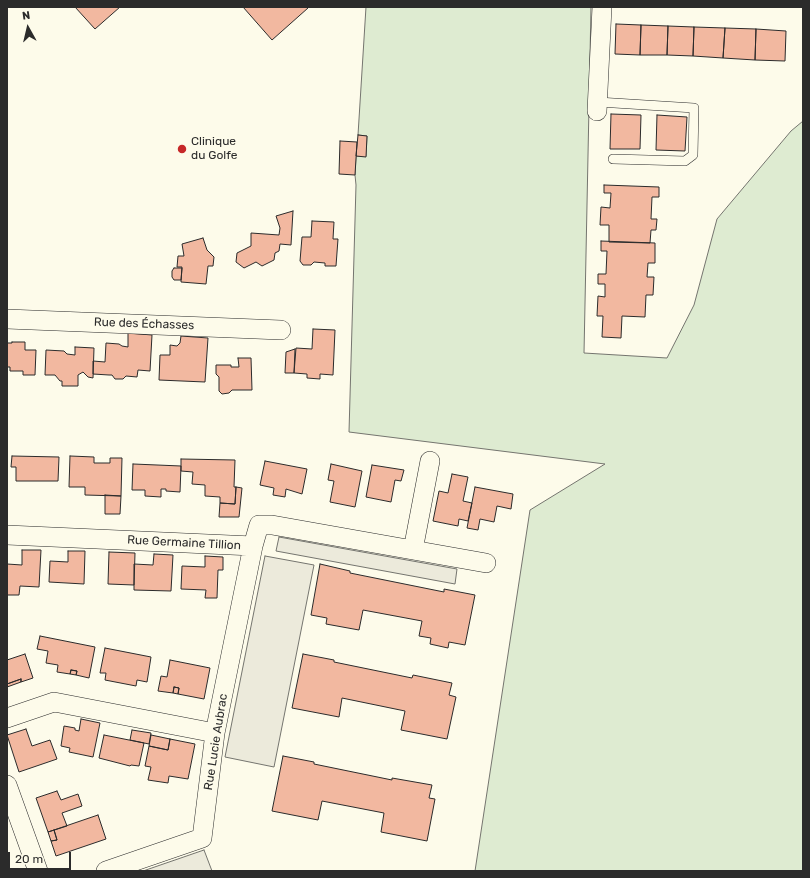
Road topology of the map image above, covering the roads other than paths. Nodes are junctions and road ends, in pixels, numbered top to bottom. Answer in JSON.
{"nodes":[{"id":1,"x":602,"y":7,"type":"edge"},
{"id":2,"x":598,"y":107,"type":"joint"},
{"id":3,"x":613,"y":159,"type":"dead end"},
{"id":4,"x":7,"y":319,"type":"edge"},
{"id":5,"x":281,"y":330,"type":"dead end"},
{"id":6,"x":430,"y":461,"type":"dead end"},
{"id":7,"x":7,"y":534,"type":"edge"},
{"id":8,"x":253,"y":546,"type":"junction"},
{"id":9,"x":413,"y":550,"type":"junction"},
{"id":10,"x":486,"y":562,"type":"dead end"},
{"id":11,"x":7,"y":718,"type":"edge"},
{"id":12,"x":215,"y":733,"type":"junction"},
{"id":13,"x":7,"y":785,"type":"edge"},
{"id":14,"x":38,"y":871,"type":"edge"},
{"id":15,"x":106,"y":871,"type":"edge"}],
"edges":[{"from":1,"to":2,"type":"street"},
{"from":2,"to":3,"type":"lane"},
{"from":4,"to":5,"type":"street","name":"Rue des Échasses"},
{"from":6,"to":9,"type":"street"},
{"from":7,"to":8,"type":"street","name":"Rue Germaine Tillion"},
{"from":8,"to":9,"type":"street","name":"Rue Germaine Tillion"},
{"from":8,"to":12,"type":"street","name":"Rue Lucie Aubrac"},
{"from":9,"to":10,"type":"street","name":"Rue Germaine Tillion"},
{"from":11,"to":12,"type":"street"},
{"from":12,"to":15,"type":"street","name":"Rue Lucie Aubrac"},
{"from":13,"to":14,"type":"street"}]}
